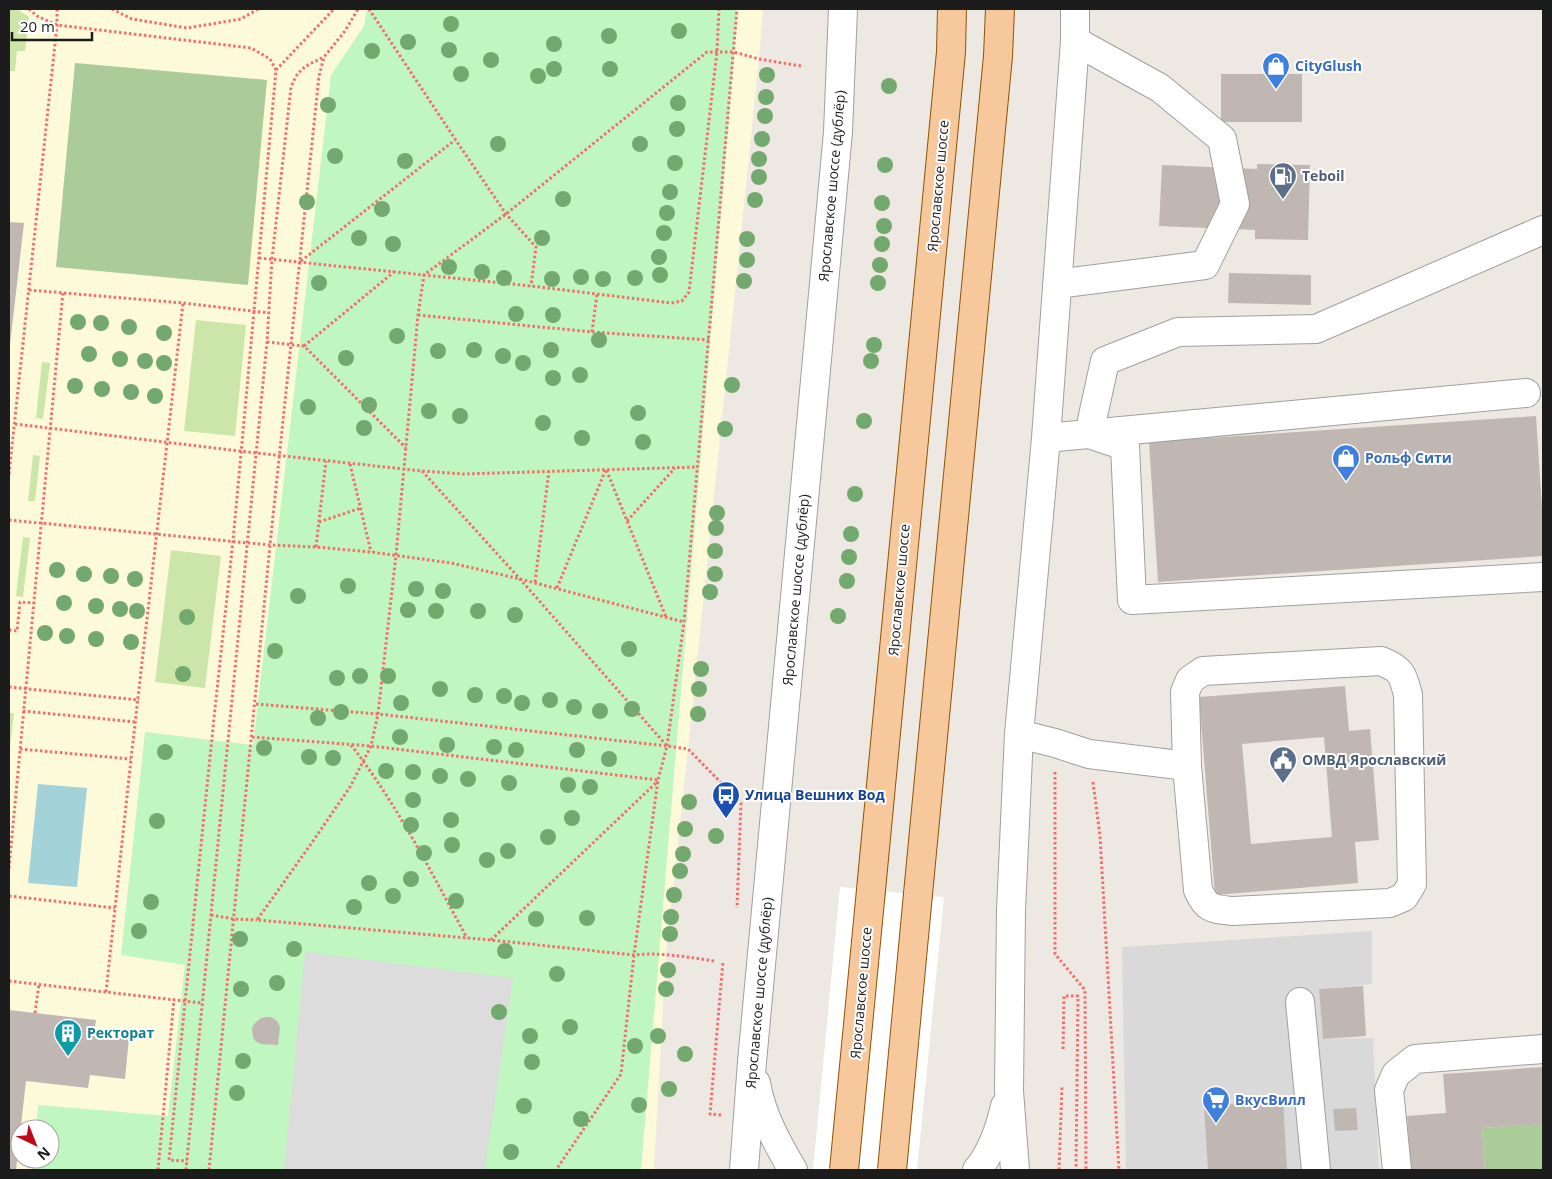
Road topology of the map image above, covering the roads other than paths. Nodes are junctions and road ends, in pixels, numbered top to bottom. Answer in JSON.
{"nodes":[{"id":1,"x":843,"y":9,"type":"edge"},
{"id":2,"x":952,"y":9,"type":"edge"},
{"id":3,"x":1000,"y":9,"type":"edge"},
{"id":4,"x":1009,"y":9,"type":"edge"},
{"id":5,"x":1075,"y":9,"type":"edge"},
{"id":6,"x":1074,"y":41,"type":"junction"},
{"id":7,"x":998,"y":56,"type":"junction"},
{"id":8,"x":1543,"y":230,"type":"edge"},
{"id":9,"x":1057,"y":284,"type":"junction"},
{"id":10,"x":1526,"y":393,"type":"dead end"},
{"id":11,"x":1089,"y":434,"type":"junction"},
{"id":12,"x":1046,"y":438,"type":"junction"},
{"id":13,"x":1543,"y":577,"type":"edge"},
{"id":14,"x":1019,"y":734,"type":"junction"},
{"id":15,"x":1187,"y":766,"type":"junction"},
{"id":16,"x":1300,"y":1002,"type":"dead end"},
{"id":17,"x":1543,"y":1049,"type":"edge"},
{"id":18,"x":752,"y":1062,"type":"junction"},
{"id":19,"x":1009,"y":1091,"type":"junction"},
{"id":20,"x":744,"y":1170,"type":"edge"},
{"id":21,"x":793,"y":1170,"type":"edge"},
{"id":22,"x":844,"y":1170,"type":"edge"},
{"id":23,"x":892,"y":1170,"type":"edge"},
{"id":24,"x":978,"y":1170,"type":"edge"},
{"id":25,"x":1015,"y":1170,"type":"edge"},
{"id":26,"x":1316,"y":1170,"type":"edge"},
{"id":27,"x":1397,"y":1170,"type":"edge"}],
"edges":[{"from":1,"to":18,"type":"street","name":"Ярославское шоссе (дублёр)"},
{"from":2,"to":22,"type":"main road","name":"Ярославское шоссе","bridge":true},
{"from":3,"to":7,"type":"main road"},
{"from":4,"to":7,"type":"street"},
{"from":5,"to":6,"type":"street"},
{"from":6,"to":9,"type":"street"},
{"from":6,"to":9,"type":"street"},
{"from":7,"to":23,"type":"main road","bridge":true},
{"from":8,"to":11,"type":"street"},
{"from":9,"to":12,"type":"street"},
{"from":10,"to":11,"type":"street"},
{"from":11,"to":12,"type":"street"},
{"from":11,"to":13,"type":"street"},
{"from":12,"to":14,"type":"street"},
{"from":14,"to":15,"type":"street"},
{"from":14,"to":19,"type":"street"},
{"from":15,"to":15,"type":"street"},
{"from":16,"to":26,"type":"street"},
{"from":17,"to":27,"type":"street"},
{"from":18,"to":20,"type":"street","name":"Ярославское шоссе (дублёр)"},
{"from":18,"to":21,"type":"street"},
{"from":19,"to":24,"type":"street"},
{"from":19,"to":25,"type":"street"}]}
